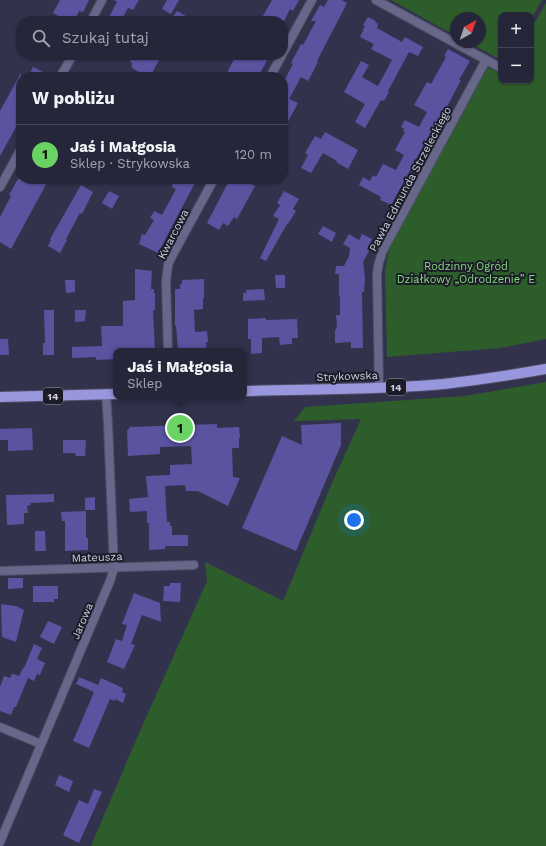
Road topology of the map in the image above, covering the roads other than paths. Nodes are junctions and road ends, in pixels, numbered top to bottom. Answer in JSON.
{"nodes":[{"id":1,"x":102,"y":0,"type":"edge"},
{"id":2,"x":312,"y":0,"type":"edge"},
{"id":3,"x":376,"y":0,"type":"edge"},
{"id":4,"x":94,"y":16,"type":"edge"},
{"id":5,"x":288,"y":45,"type":"edge"},
{"id":6,"x":70,"y":60,"type":"edge"},
{"id":7,"x":280,"y":60,"type":"edge"},
{"id":8,"x":486,"y":60,"type":"junction"},
{"id":9,"x":498,"y":66,"type":"edge"},
{"id":10,"x":63,"y":72,"type":"edge"},
{"id":11,"x":273,"y":72,"type":"edge"},
{"id":12,"x":16,"y":157,"type":"edge"},
{"id":13,"x":211,"y":184,"type":"edge"},
{"id":14,"x":0,"y":187,"type":"edge"},
{"id":15,"x":168,"y":348,"type":"edge"},
{"id":16,"x":546,"y":369,"type":"edge"},
{"id":17,"x":380,"y":387,"type":"junction"},
{"id":18,"x":247,"y":391,"type":"edge"},
{"id":19,"x":111,"y":394,"type":"edge"},
{"id":20,"x":0,"y":397,"type":"edge"},
{"id":21,"x":194,"y":565,"type":"dead end"},
{"id":22,"x":114,"y":568,"type":"junction"},
{"id":23,"x":0,"y":571,"type":"edge"},
{"id":24,"x":0,"y":727,"type":"edge"},
{"id":25,"x":41,"y":744,"type":"junction"},
{"id":26,"x":0,"y":842,"type":"edge"}],
"edges":[{"from":1,"to":4,"type":"street"},
{"from":2,"to":5,"type":"street"},
{"from":3,"to":8,"type":"street"},
{"from":6,"to":10,"type":"street"},
{"from":7,"to":11,"type":"street"},
{"from":8,"to":9,"type":"street"},
{"from":8,"to":17,"type":"street","name":"Pawła Edmunda Strzeleckiego"},
{"from":12,"to":14,"type":"street"},
{"from":13,"to":15,"type":"street","name":"Kwarcowa"},
{"from":16,"to":17,"type":"main road","name":"Strykowska","number":"14"},
{"from":17,"to":18,"type":"main road","name":"Strykowska","number":"14"},
{"from":19,"to":20,"type":"main road","number":"14"},
{"from":19,"to":22,"type":"street","name":"Jarowa"},
{"from":21,"to":22,"type":"street","name":"Mateusza"},
{"from":22,"to":23,"type":"street","name":"Mateusza"},
{"from":22,"to":25,"type":"street","name":"Jarowa"},
{"from":24,"to":25,"type":"street"},
{"from":25,"to":26,"type":"street","name":"Jarowa"}]}
